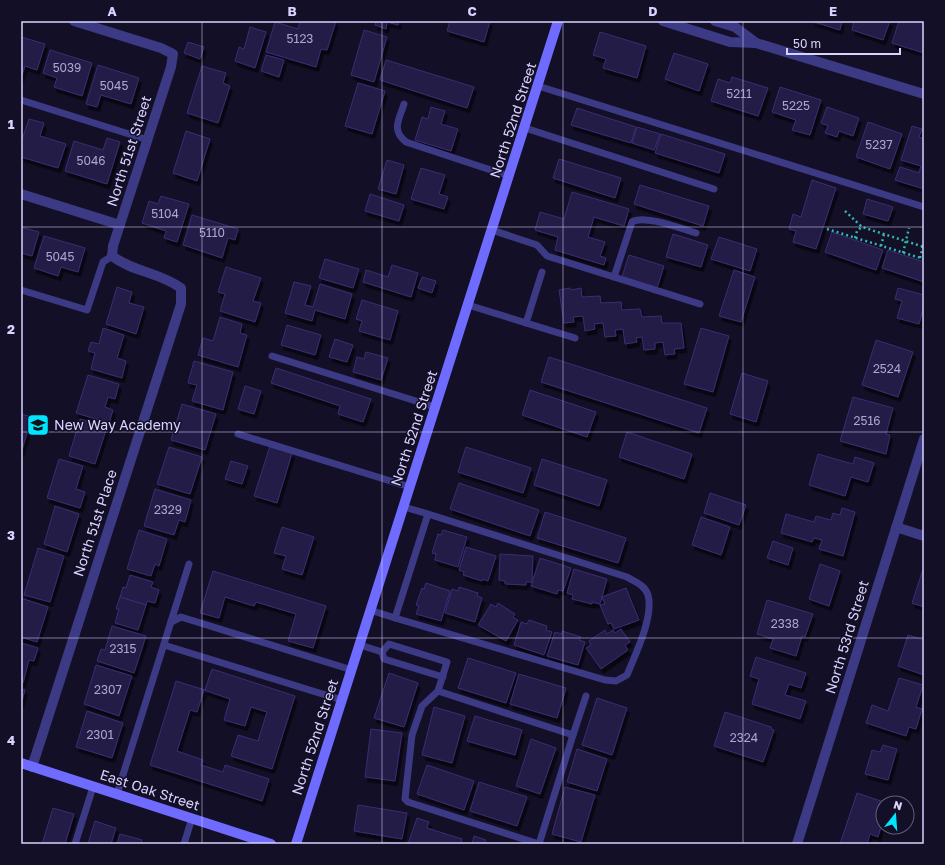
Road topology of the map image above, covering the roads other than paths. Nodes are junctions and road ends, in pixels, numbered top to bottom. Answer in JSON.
{"nodes":[{"id":1,"x":74,"y":21,"type":"edge"},
{"id":2,"x":558,"y":21,"type":"edge"},
{"id":3,"x":663,"y":21,"type":"edge"},
{"id":4,"x":715,"y":21,"type":"edge"},
{"id":5,"x":756,"y":43,"type":"junction"},
{"id":6,"x":538,"y":86,"type":"junction"},
{"id":7,"x":924,"y":94,"type":"edge"},
{"id":8,"x":21,"y":100,"type":"edge"},
{"id":9,"x":404,"y":104,"type":"dead end"},
{"id":10,"x":525,"y":128,"type":"junction"},
{"id":11,"x":148,"y":140,"type":"junction"},
{"id":12,"x":510,"y":176,"type":"junction"},
{"id":13,"x":714,"y":189,"type":"dead end"},
{"id":14,"x":21,"y":194,"type":"edge"},
{"id":15,"x":924,"y":208,"type":"edge"},
{"id":16,"x":120,"y":225,"type":"junction"},
{"id":17,"x":492,"y":230,"type":"junction"},
{"id":18,"x":696,"y":233,"type":"dead end"},
{"id":19,"x":112,"y":256,"type":"junction"},
{"id":20,"x":542,"y":272,"type":"dead end"},
{"id":21,"x":614,"y":277,"type":"junction"},
{"id":22,"x":21,"y":290,"type":"edge"},
{"id":23,"x":700,"y":304,"type":"dead end"},
{"id":24,"x":468,"y":305,"type":"junction"},
{"id":25,"x":526,"y":323,"type":"junction"},
{"id":26,"x":575,"y":338,"type":"dead end"},
{"id":27,"x":272,"y":356,"type":"dead end"},
{"id":28,"x":435,"y":408,"type":"junction"},
{"id":29,"x":238,"y":434,"type":"dead end"},
{"id":30,"x":924,"y":439,"type":"edge"},
{"id":31,"x":410,"y":487,"type":"junction"},
{"id":32,"x":404,"y":507,"type":"junction"},
{"id":33,"x":428,"y":514,"type":"junction"},
{"id":34,"x":896,"y":527,"type":"junction"},
{"id":35,"x":924,"y":536,"type":"edge"},
{"id":36,"x":189,"y":564,"type":"dead end"},
{"id":37,"x":370,"y":610,"type":"junction"},
{"id":38,"x":395,"y":618,"type":"junction"},
{"id":39,"x":171,"y":622,"type":"junction"},
{"id":40,"x":164,"y":645,"type":"junction"},
{"id":41,"x":360,"y":645,"type":"junction"},
{"id":42,"x":382,"y":652,"type":"junction"},
{"id":43,"x":352,"y":670,"type":"junction"},
{"id":44,"x":443,"y":677,"type":"junction"},
{"id":45,"x":438,"y":691,"type":"junction"},
{"id":46,"x":586,"y":696,"type":"dead end"},
{"id":47,"x":342,"y":700,"type":"junction"},
{"id":48,"x":574,"y":735,"type":"junction"},
{"id":49,"x":21,"y":763,"type":"edge"},
{"id":50,"x":32,"y":766,"type":"junction"},
{"id":51,"x":93,"y":787,"type":"junction"},
{"id":52,"x":117,"y":794,"type":"junction"},
{"id":53,"x":192,"y":818,"type":"junction"},
{"id":54,"x":75,"y":844,"type":"edge"},
{"id":55,"x":184,"y":844,"type":"edge"},
{"id":56,"x":271,"y":844,"type":"edge"},
{"id":57,"x":296,"y":844,"type":"edge"},
{"id":58,"x":539,"y":844,"type":"edge"},
{"id":59,"x":797,"y":844,"type":"edge"}],
"edges":[{"from":1,"to":11,"type":"street","name":"North 51st Street"},
{"from":2,"to":6,"type":"main road","name":"North 52nd Street"},
{"from":3,"to":5,"type":"street"},
{"from":4,"to":5,"type":"street"},
{"from":5,"to":7,"type":"street"},
{"from":6,"to":10,"type":"main road","name":"North 52nd Street"},
{"from":6,"to":15,"type":"lane"},
{"from":8,"to":11,"type":"lane"},
{"from":9,"to":12,"type":"lane"},
{"from":10,"to":12,"type":"main road","name":"North 52nd Street"},
{"from":10,"to":13,"type":"lane"},
{"from":11,"to":16,"type":"street","name":"North 51st Street"},
{"from":12,"to":17,"type":"main road","name":"North 52nd Street"},
{"from":14,"to":16,"type":"street"},
{"from":16,"to":19,"type":"street","name":"North 51st Street"},
{"from":17,"to":21,"type":"lane"},
{"from":17,"to":24,"type":"main road","name":"North 52nd Street"},
{"from":18,"to":21,"type":"lane"},
{"from":19,"to":22,"type":"lane"},
{"from":19,"to":50,"type":"street","name":"North 51st Place"},
{"from":20,"to":25,"type":"lane"},
{"from":21,"to":23,"type":"lane"},
{"from":24,"to":25,"type":"lane"},
{"from":24,"to":28,"type":"main road","name":"North 52nd Street"},
{"from":25,"to":26,"type":"lane"},
{"from":27,"to":28,"type":"lane"},
{"from":28,"to":31,"type":"main road","name":"North 52nd Street"},
{"from":29,"to":31,"type":"lane"},
{"from":30,"to":34,"type":"street","name":"North 53rd Street"},
{"from":31,"to":32,"type":"main road","name":"North 52nd Street"},
{"from":32,"to":33,"type":"lane"},
{"from":32,"to":37,"type":"main road","name":"North 52nd Street"},
{"from":33,"to":38,"type":"lane"},
{"from":33,"to":38,"type":"lane"},
{"from":34,"to":35,"type":"street"},
{"from":34,"to":59,"type":"street","name":"North 53rd Street"},
{"from":36,"to":39,"type":"lane"},
{"from":37,"to":38,"type":"lane"},
{"from":37,"to":41,"type":"main road","name":"North 52nd Street"},
{"from":39,"to":40,"type":"lane"},
{"from":39,"to":43,"type":"lane"},
{"from":40,"to":47,"type":"lane"},
{"from":40,"to":52,"type":"lane"},
{"from":41,"to":42,"type":"lane"},
{"from":41,"to":43,"type":"main road","name":"North 52nd Street"},
{"from":42,"to":44,"type":"lane"},
{"from":42,"to":44,"type":"lane"},
{"from":43,"to":47,"type":"main road","name":"North 52nd Street"},
{"from":44,"to":45,"type":"lane"},
{"from":45,"to":48,"type":"lane"},
{"from":45,"to":58,"type":"lane"},
{"from":46,"to":48,"type":"lane"},
{"from":47,"to":57,"type":"main road","name":"North 52nd Street"},
{"from":48,"to":58,"type":"lane"},
{"from":49,"to":50,"type":"main road","name":"East Oak Street"},
{"from":50,"to":51,"type":"main road","name":"East Oak Street"},
{"from":51,"to":52,"type":"main road","name":"East Oak Street"},
{"from":51,"to":54,"type":"lane"},
{"from":52,"to":53,"type":"main road","name":"East Oak Street"},
{"from":53,"to":55,"type":"lane"},
{"from":53,"to":56,"type":"main road","name":"East Oak Street"}]}
